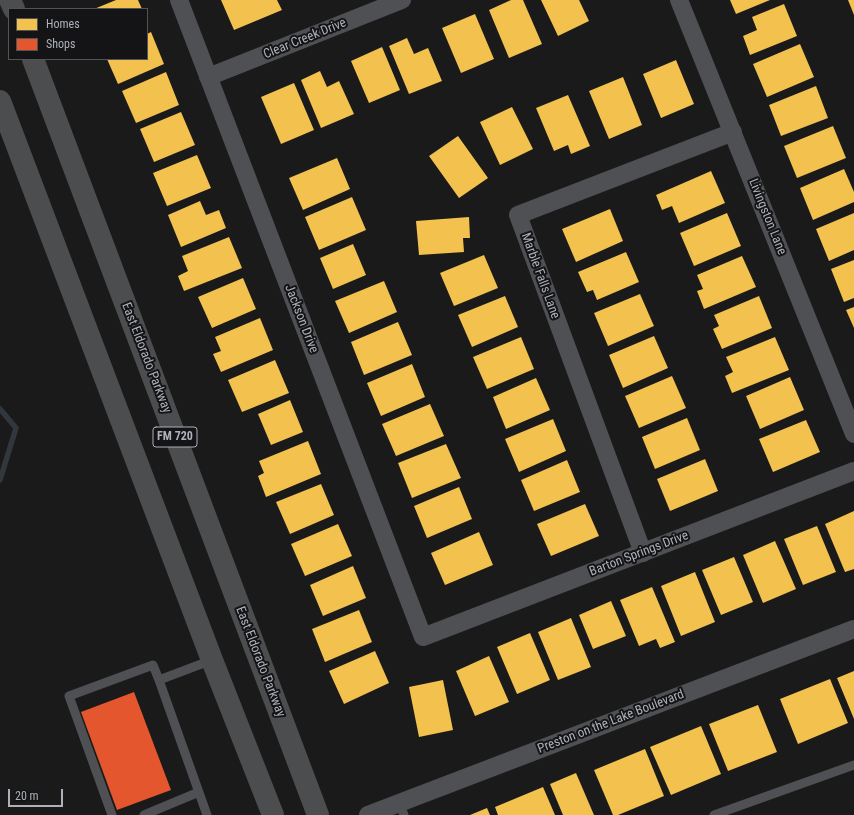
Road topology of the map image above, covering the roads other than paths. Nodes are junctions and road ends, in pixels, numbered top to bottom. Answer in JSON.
{"nodes":[{"id":1,"x":179,"y":0,"type":"edge"},
{"id":2,"x":402,"y":0,"type":"edge"},
{"id":3,"x":679,"y":0,"type":"edge"},
{"id":4,"x":33,"y":60,"type":"edge"},
{"id":5,"x":208,"y":77,"type":"junction"},
{"id":6,"x":0,"y":101,"type":"edge"},
{"id":7,"x":733,"y":132,"type":"junction"},
{"id":8,"x":854,"y":434,"type":"edge"},
{"id":9,"x":854,"y":471,"type":"edge"},
{"id":10,"x":643,"y":553,"type":"junction"},
{"id":11,"x":854,"y":629,"type":"edge"},
{"id":12,"x":423,"y":637,"type":"joint"},
{"id":13,"x":212,"y":660,"type":"junction"},
{"id":14,"x":159,"y":680,"type":"junction"},
{"id":15,"x":854,"y":765,"type":"edge"},
{"id":16,"x":199,"y":792,"type":"junction"},
{"id":17,"x":401,"y":809,"type":"edge"},
{"id":18,"x":112,"y":815,"type":"edge"},
{"id":19,"x":144,"y":815,"type":"edge"},
{"id":20,"x":207,"y":815,"type":"edge"},
{"id":21,"x":273,"y":815,"type":"edge"},
{"id":22,"x":318,"y":815,"type":"edge"},
{"id":23,"x":368,"y":815,"type":"edge"},
{"id":24,"x":714,"y":815,"type":"edge"}],
"edges":[{"from":1,"to":5,"type":"street","name":"Jackson Drive"},
{"from":2,"to":5,"type":"street","name":"Clear Creek Drive"},
{"from":3,"to":7,"type":"street","name":"Livingston Lane"},
{"from":4,"to":22,"type":"main road","name":"East Eldorado Parkway","number":"FM 720"},
{"from":5,"to":12,"type":"street","name":"Jackson Drive"},
{"from":6,"to":13,"type":"main road"},
{"from":7,"to":8,"type":"street","name":"Livingston Lane"},
{"from":7,"to":10,"type":"street","name":"Marble Falls Lane"},
{"from":9,"to":10,"type":"street","name":"Barton Springs Drive"},
{"from":10,"to":12,"type":"street","name":"Barton Springs Drive"},
{"from":11,"to":17,"type":"street","name":"Preston on the Lake Boulevard"},
{"from":13,"to":14,"type":"lane"},
{"from":13,"to":21,"type":"main road"},
{"from":14,"to":16,"type":"lane"},
{"from":14,"to":18,"type":"lane"},
{"from":15,"to":24,"type":"lane"},
{"from":16,"to":19,"type":"lane"},
{"from":16,"to":20,"type":"lane"},
{"from":17,"to":23,"type":"street","name":"Preston on the Lake Boulevard"}]}
